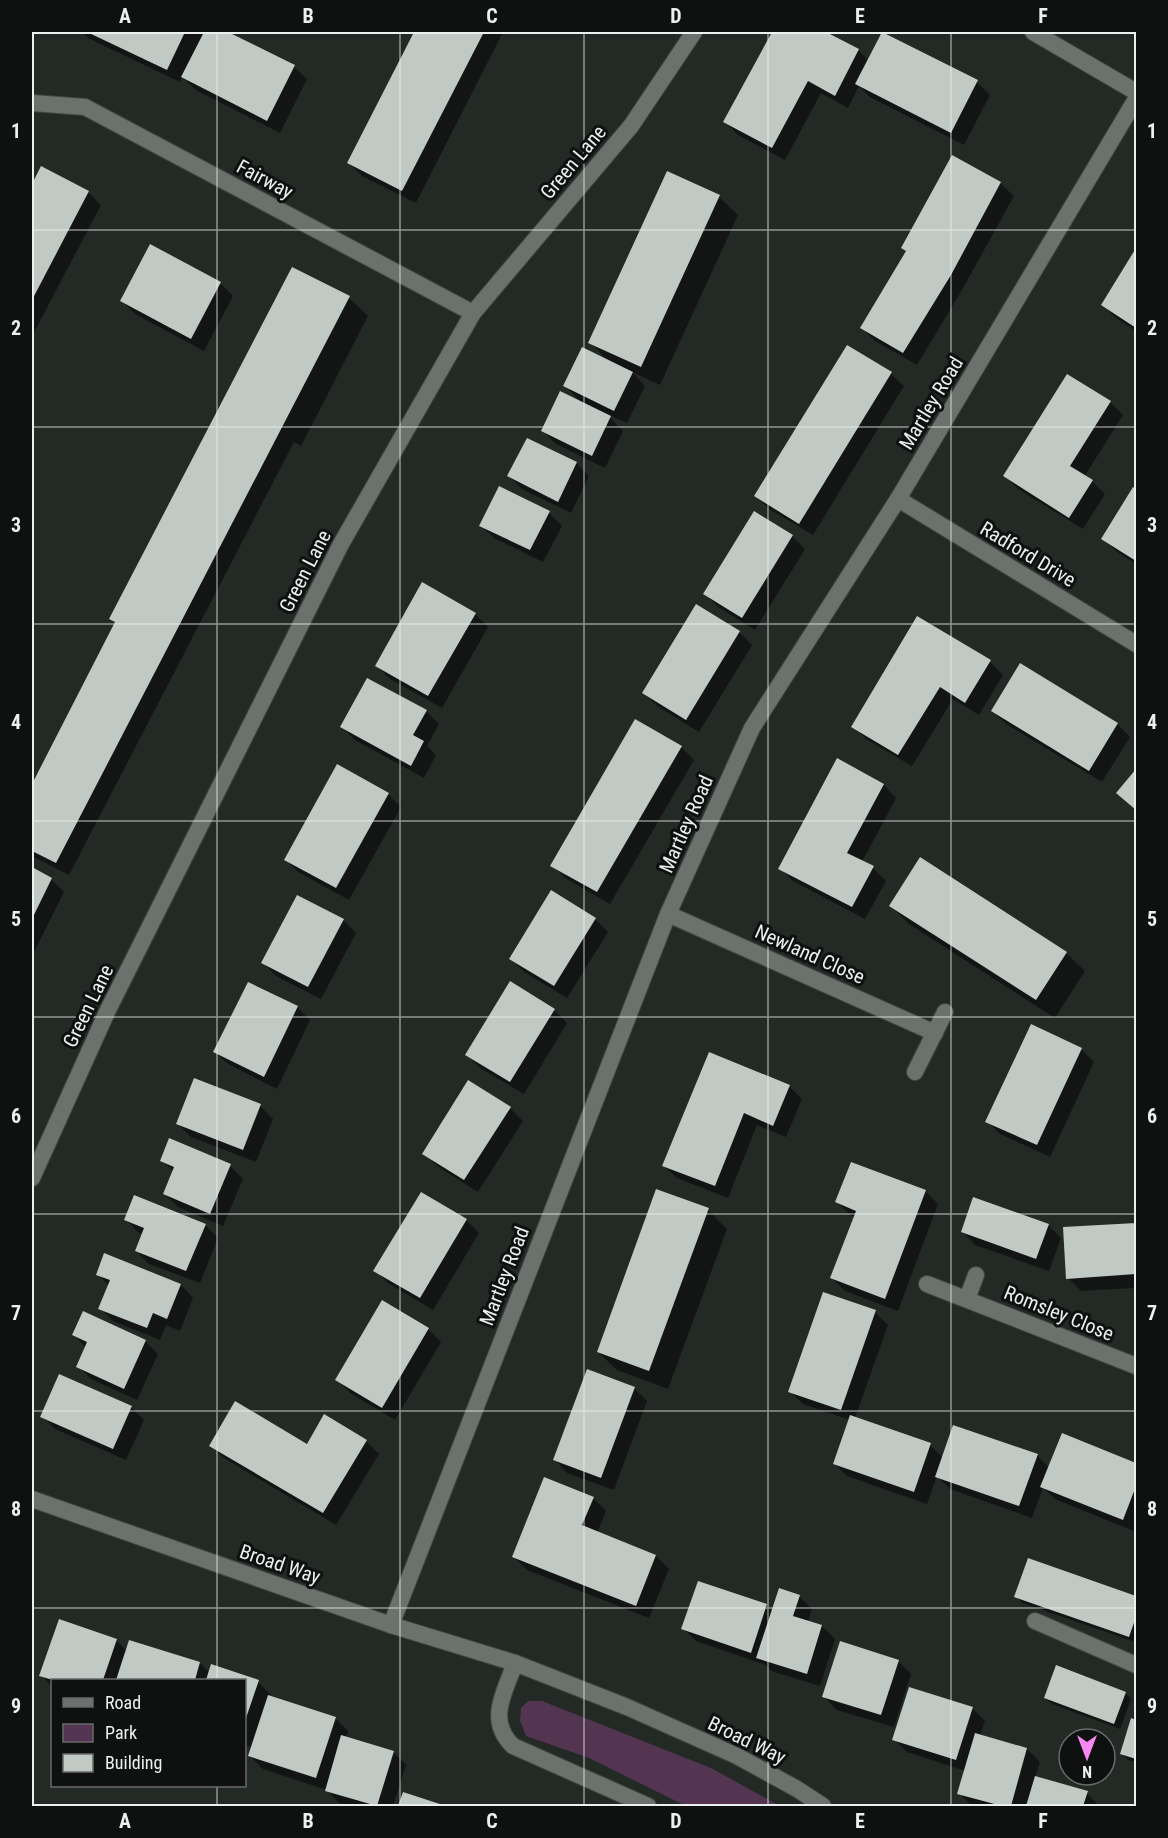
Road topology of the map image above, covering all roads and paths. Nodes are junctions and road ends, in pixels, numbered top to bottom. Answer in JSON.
{"nodes":[{"id":1,"x":694,"y":32,"type":"edge"},
{"id":2,"x":1033,"y":32,"type":"edge"},
{"id":3,"x":1137,"y":92,"type":"edge"},
{"id":4,"x":1137,"y":99,"type":"edge"},
{"id":5,"x":32,"y":103,"type":"edge"},
{"id":6,"x":473,"y":313,"type":"junction"},
{"id":7,"x":898,"y":498,"type":"junction"},
{"id":8,"x":1137,"y":644,"type":"edge"},
{"id":9,"x":668,"y":914,"type":"junction"},
{"id":10,"x":945,"y":1012,"type":"dead end"},
{"id":11,"x":935,"y":1033,"type":"junction"},
{"id":12,"x":915,"y":1072,"type":"dead end"},
{"id":13,"x":32,"y":1178,"type":"edge"},
{"id":14,"x":976,"y":1275,"type":"dead end"},
{"id":15,"x":927,"y":1284,"type":"dead end"},
{"id":16,"x":967,"y":1299,"type":"junction"},
{"id":17,"x":1137,"y":1366,"type":"edge"},
{"id":18,"x":32,"y":1499,"type":"edge"},
{"id":19,"x":1035,"y":1621,"type":"dead end"},
{"id":20,"x":391,"y":1625,"type":"junction"},
{"id":21,"x":515,"y":1663,"type":"junction"},
{"id":22,"x":1137,"y":1665,"type":"edge"},
{"id":23,"x":648,"y":1806,"type":"edge"},
{"id":24,"x":823,"y":1806,"type":"edge"}],
"edges":[{"from":1,"to":6,"type":"street","name":"Green Lane"},
{"from":2,"to":3,"type":"street"},
{"from":4,"to":7,"type":"street","name":"Martley Road"},
{"from":5,"to":6,"type":"street","name":"Fairway"},
{"from":6,"to":13,"type":"street","name":"Green Lane"},
{"from":7,"to":8,"type":"street","name":"Radford Drive"},
{"from":7,"to":9,"type":"street","name":"Martley Road"},
{"from":9,"to":11,"type":"street","name":"Newland Close"},
{"from":9,"to":20,"type":"street","name":"Martley Road"},
{"from":10,"to":11,"type":"street"},
{"from":11,"to":12,"type":"street"},
{"from":14,"to":16,"type":"street"},
{"from":15,"to":16,"type":"street","name":"Romsley Close"},
{"from":16,"to":17,"type":"street","name":"Romsley Close"},
{"from":18,"to":20,"type":"street","name":"Broad Way"},
{"from":19,"to":22,"type":"street"},
{"from":20,"to":21,"type":"street","name":"Broad Way"},
{"from":21,"to":23,"type":"street"},
{"from":21,"to":24,"type":"street","name":"Broad Way"}]}
